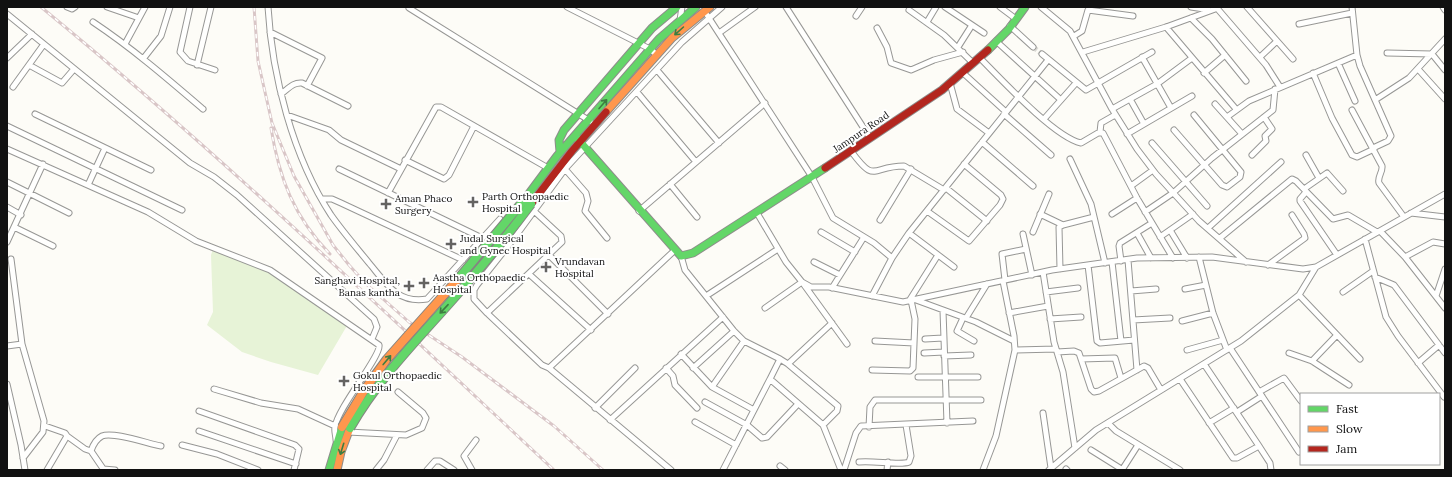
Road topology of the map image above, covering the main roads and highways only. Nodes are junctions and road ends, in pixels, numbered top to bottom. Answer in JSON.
{"nodes":[{"id":1,"x":677,"y":7,"type":"edge"},
{"id":2,"x":696,"y":7,"type":"edge"},
{"id":3,"x":1025,"y":7,"type":"edge"},
{"id":4,"x":708,"y":12,"type":"edge"},
{"id":5,"x":592,"y":122,"type":"junction"},
{"id":6,"x":580,"y":141,"type":"junction"},
{"id":7,"x":560,"y":152,"type":"junction"},
{"id":8,"x":530,"y":205,"type":"junction"},
{"id":9,"x":344,"y":428,"type":"junction"},
{"id":10,"x":329,"y":470,"type":"edge"},
{"id":11,"x":337,"y":470,"type":"edge"}],
"edges":[{"from":1,"to":7,"type":"main road"},
{"from":5,"to":2,"type":"main road","one_way":true},
{"from":3,"to":6,"type":"main road","name":"Jampura Road"},
{"from":4,"to":5,"type":"main road","one_way":true},
{"from":5,"to":6,"type":"main road"},
{"from":6,"to":7,"type":"main road"},
{"from":6,"to":8,"type":"main road"},
{"from":7,"to":8,"type":"main road"},
{"from":8,"to":9,"type":"main road","bridge":true},
{"from":9,"to":10,"type":"main road"},
{"from":9,"to":11,"type":"main road","one_way":true}]}
